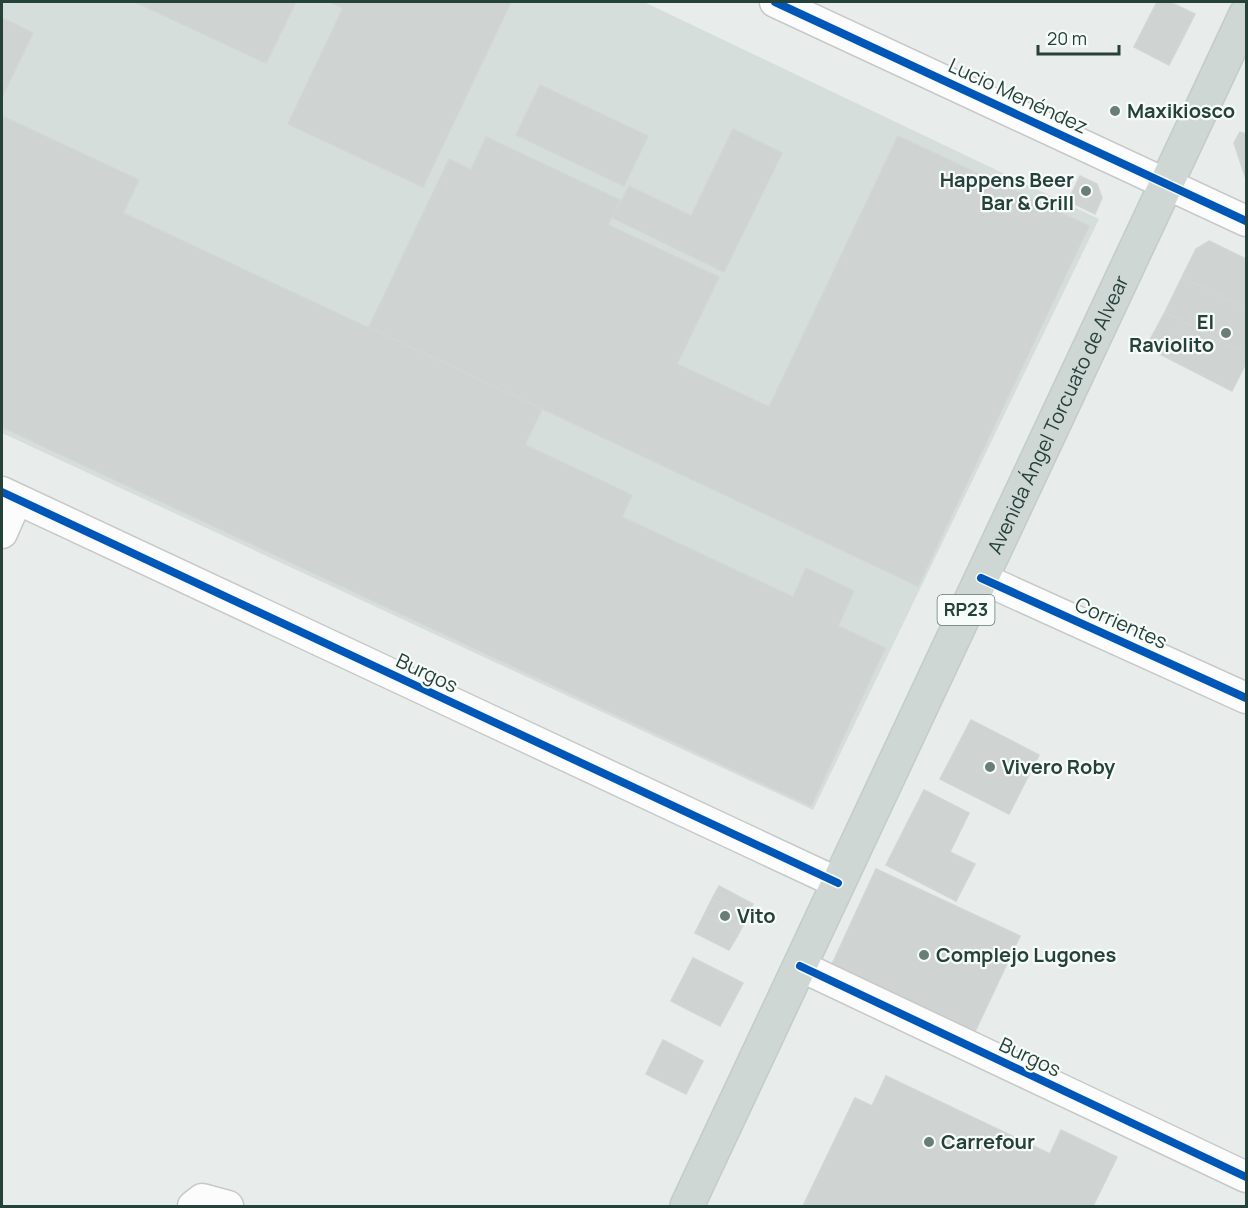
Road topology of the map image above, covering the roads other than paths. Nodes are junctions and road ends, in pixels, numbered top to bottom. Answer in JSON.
{"nodes":[{"id":1,"x":775,"y":2,"type":"edge"},
{"id":2,"x":1246,"y":14,"type":"edge"},
{"id":3,"x":1166,"y":184,"type":"junction"},
{"id":4,"x":1246,"y":221,"type":"edge"},
{"id":5,"x":9,"y":496,"type":"edge"},
{"id":6,"x":2,"y":533,"type":"edge"},
{"id":7,"x":981,"y":578,"type":"junction"},
{"id":8,"x":1246,"y":698,"type":"edge"},
{"id":9,"x":838,"y":883,"type":"junction"},
{"id":10,"x":800,"y":966,"type":"junction"},
{"id":11,"x":1246,"y":1177,"type":"edge"},
{"id":12,"x":687,"y":1206,"type":"edge"}],
"edges":[{"from":1,"to":3,"type":"street","name":"Lucio Menéndez"},
{"from":2,"to":3,"type":"main road","name":"Avenida Ángel Torcuato de Alvear","number":"RP23"},
{"from":3,"to":4,"type":"street","name":"Lucio Menéndez"},
{"from":3,"to":7,"type":"main road","name":"Avenida Ángel Torcuato de Alvear","number":"RP23"},
{"from":5,"to":6,"type":"street"},
{"from":5,"to":9,"type":"street","name":"Burgos"},
{"from":7,"to":8,"type":"street","name":"Corrientes"},
{"from":7,"to":9,"type":"main road","name":"Avenida Ángel Torcuato de Alvear","number":"RP23"},
{"from":9,"to":10,"type":"main road","name":"Avenida Ángel Torcuato de Alvear","number":"RP23"},
{"from":10,"to":11,"type":"street","name":"Burgos"},
{"from":10,"to":12,"type":"main road","name":"Avenida Ángel Torcuato de Alvear","number":"RP23"}]}
